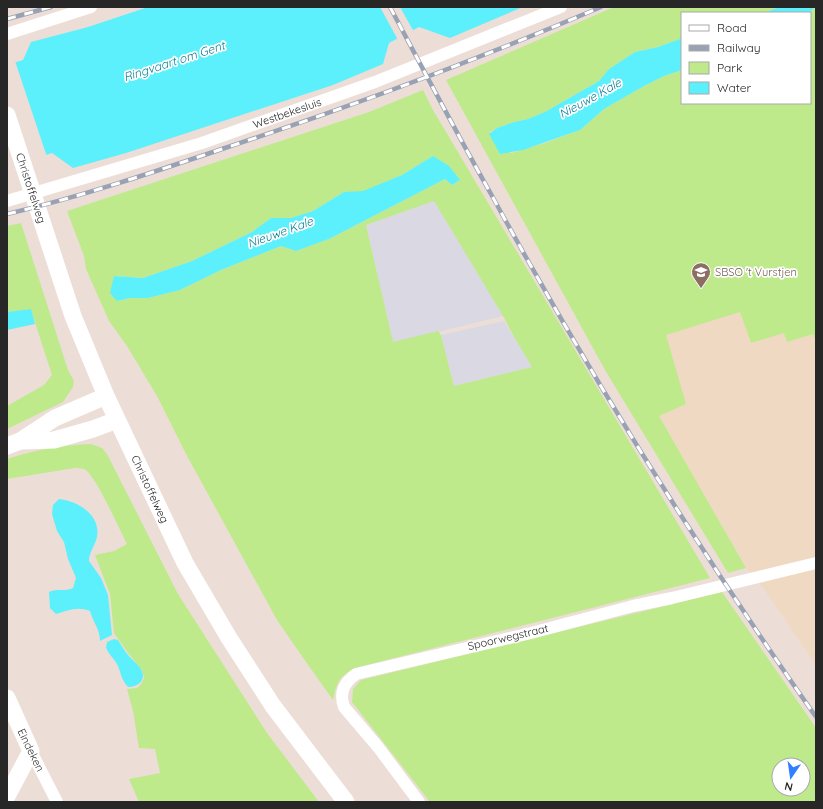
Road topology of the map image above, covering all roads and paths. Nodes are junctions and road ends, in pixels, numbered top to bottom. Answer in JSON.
{"nodes":[{"id":1,"x":92,"y":7,"type":"edge"},
{"id":2,"x":561,"y":7,"type":"edge"},
{"id":3,"x":7,"y":34,"type":"edge"},
{"id":4,"x":7,"y":115,"type":"edge"},
{"id":5,"x":7,"y":201,"type":"edge"},
{"id":6,"x":106,"y":396,"type":"junction"},
{"id":7,"x":117,"y":420,"type":"junction"},
{"id":8,"x":14,"y":443,"type":"edge"},
{"id":9,"x":816,"y":563,"type":"edge"},
{"id":10,"x":7,"y":698,"type":"edge"},
{"id":11,"x":31,"y":751,"type":"junction"},
{"id":12,"x":7,"y":796,"type":"edge"},
{"id":13,"x":57,"y":802,"type":"edge"},
{"id":14,"x":346,"y":802,"type":"edge"},
{"id":15,"x":419,"y":802,"type":"edge"}],
"edges":[{"from":1,"to":3,"type":"street"},
{"from":2,"to":5,"type":"street","name":"Westbekesluis"},
{"from":4,"to":6,"type":"main road","name":"Christoffelweg"},
{"from":6,"to":7,"type":"main road","name":"Christoffelweg"},
{"from":6,"to":8,"type":"main road"},
{"from":7,"to":8,"type":"main road"},
{"from":7,"to":14,"type":"main road","name":"Christoffelweg"},
{"from":9,"to":15,"type":"street","name":"Spoorwegstraat"},
{"from":10,"to":11,"type":"main road","name":"Eindeken"},
{"from":11,"to":12,"type":"main road"},
{"from":11,"to":13,"type":"street","name":"Eindeken"}]}
